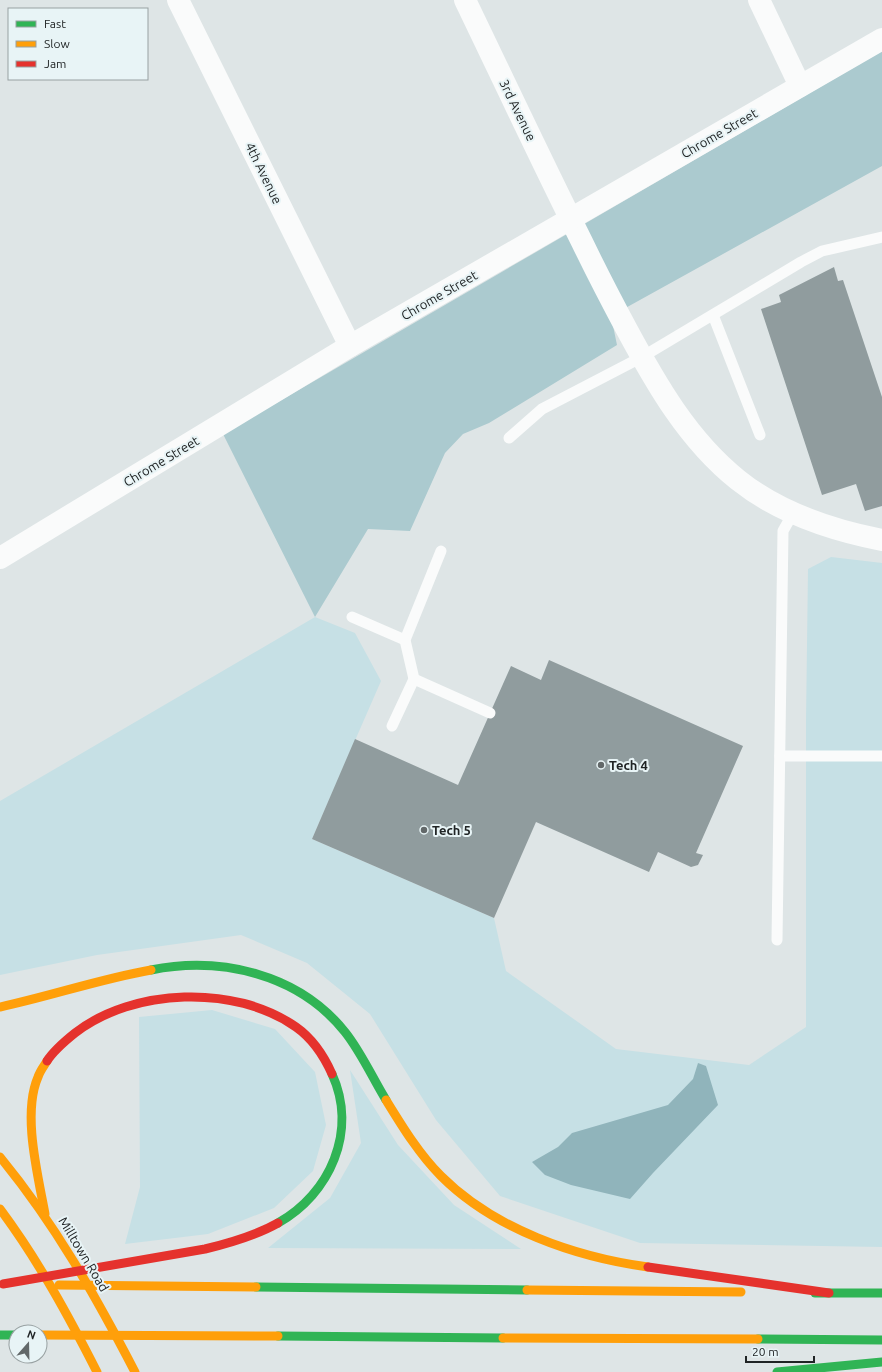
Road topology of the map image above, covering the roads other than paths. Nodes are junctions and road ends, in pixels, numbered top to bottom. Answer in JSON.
{"nodes":[{"id":1,"x":178,"y":0,"type":"edge"},
{"id":2,"x":465,"y":0,"type":"edge"},
{"id":3,"x":759,"y":0,"type":"edge"},
{"id":4,"x":882,"y":39,"type":"edge"},
{"id":5,"x":800,"y":86,"type":"junction"},
{"id":6,"x":571,"y":219,"type":"junction"},
{"id":7,"x":882,"y":237,"type":"edge"},
{"id":8,"x":713,"y":315,"type":"junction"},
{"id":9,"x":350,"y":346,"type":"junction"},
{"id":10,"x":642,"y":357,"type":"junction"},
{"id":11,"x":760,"y":435,"type":"dead end"},
{"id":12,"x":509,"y":438,"type":"dead end"},
{"id":13,"x":793,"y":513,"type":"junction"},
{"id":14,"x":882,"y":540,"type":"edge"},
{"id":15,"x":441,"y":551,"type":"dead end"},
{"id":16,"x":0,"y":558,"type":"edge"},
{"id":17,"x":352,"y":616,"type":"dead end"},
{"id":18,"x":405,"y":640,"type":"junction"},
{"id":19,"x":414,"y":679,"type":"junction"},
{"id":20,"x":490,"y":713,"type":"dead end"},
{"id":21,"x":392,"y":726,"type":"dead end"},
{"id":22,"x":780,"y":756,"type":"junction"},
{"id":23,"x":882,"y":756,"type":"edge"},
{"id":24,"x":777,"y":940,"type":"dead end"},
{"id":25,"x":0,"y":1007,"type":"edge"},
{"id":26,"x":0,"y":1158,"type":"edge"},
{"id":27,"x":0,"y":1209,"type":"edge"},
{"id":28,"x":45,"y":1214,"type":"junction"},
{"id":29,"x":2,"y":1284,"type":"edge"},
{"id":30,"x":829,"y":1293,"type":"junction"},
{"id":31,"x":882,"y":1293,"type":"edge"},
{"id":32,"x":48,"y":1335,"type":"edge"},
{"id":33,"x":882,"y":1340,"type":"edge"},
{"id":34,"x":882,"y":1362,"type":"edge"},
{"id":35,"x":97,"y":1372,"type":"edge"},
{"id":36,"x":135,"y":1372,"type":"edge"},
{"id":37,"x":777,"y":1372,"type":"edge"}],
"edges":[{"from":1,"to":9,"type":"street","name":"4th Avenue"},
{"from":2,"to":6,"type":"street","name":"3rd Avenue"},
{"from":3,"to":5,"type":"street"},
{"from":4,"to":5,"type":"street","name":"Chrome Street"},
{"from":5,"to":6,"type":"street","name":"Chrome Street"},
{"from":6,"to":9,"type":"street","name":"Chrome Street"},
{"from":6,"to":10,"type":"street","name":"3rd Avenue"},
{"from":7,"to":8,"type":"lane"},
{"from":8,"to":10,"type":"lane"},
{"from":8,"to":11,"type":"lane"},
{"from":9,"to":16,"type":"street","name":"Chrome Street"},
{"from":10,"to":12,"type":"lane"},
{"from":10,"to":13,"type":"street","name":"3rd Avenue"},
{"from":13,"to":14,"type":"street","name":"3rd Avenue"},
{"from":13,"to":22,"type":"lane"},
{"from":15,"to":18,"type":"lane"},
{"from":17,"to":18,"type":"lane"},
{"from":18,"to":19,"type":"lane"},
{"from":19,"to":20,"type":"lane"},
{"from":19,"to":21,"type":"lane"},
{"from":22,"to":23,"type":"lane"},
{"from":22,"to":24,"type":"lane"},
{"from":25,"to":30,"type":"main road"},
{"from":26,"to":28,"type":"main road","name":"Milltown Road"},
{"from":27,"to":35,"type":"main road"},
{"from":28,"to":29,"type":"main road"},
{"from":28,"to":36,"type":"main road","name":"Milltown Road"},
{"from":29,"to":30,"type":"main road"},
{"from":30,"to":31,"type":"main road"},
{"from":32,"to":33,"type":"main road"},
{"from":34,"to":37,"type":"main road"}]}
